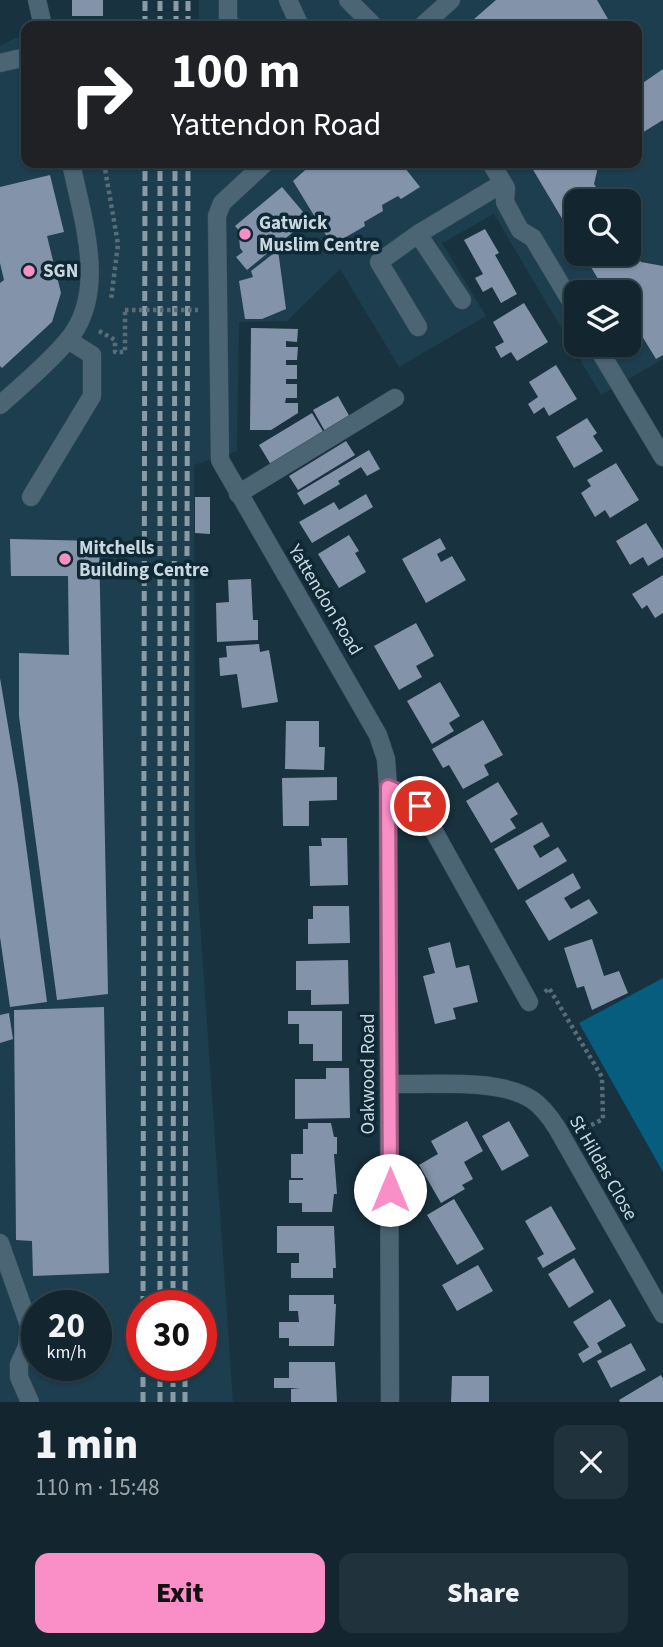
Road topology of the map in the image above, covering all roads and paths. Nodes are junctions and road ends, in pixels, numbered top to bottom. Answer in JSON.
{"nodes":[{"id":1,"x":37,"y":0,"type":"edge"},
{"id":2,"x":228,"y":0,"type":"edge"},
{"id":3,"x":288,"y":0,"type":"edge"},
{"id":4,"x":348,"y":0,"type":"edge"},
{"id":5,"x":451,"y":0,"type":"edge"},
{"id":6,"x":42,"y":21,"type":"edge"},
{"id":7,"x":228,"y":21,"type":"edge"},
{"id":8,"x":298,"y":21,"type":"edge"},
{"id":9,"x":369,"y":21,"type":"edge"},
{"id":10,"x":428,"y":21,"type":"edge"},
{"id":11,"x":21,"y":58,"type":"edge"},
{"id":12,"x":0,"y":63,"type":"edge"},
{"id":13,"x":72,"y":168,"type":"edge"},
{"id":14,"x":105,"y":168,"type":"edge"},
{"id":15,"x":259,"y":168,"type":"edge"},
{"id":16,"x":494,"y":168,"type":"edge"},
{"id":17,"x":505,"y":185,"type":"junction"},
{"id":18,"x":418,"y":234,"type":"junction"},
{"id":19,"x":564,"y":290,"type":"edge"},
{"id":20,"x":111,"y":300,"type":"dead end"},
{"id":21,"x":462,"y":300,"type":"dead end"},
{"id":22,"x":198,"y":310,"type":"dead end"},
{"id":23,"x":418,"y":327,"type":"dead end"},
{"id":24,"x":99,"y":331,"type":"dead end"},
{"id":25,"x":68,"y":340,"type":"junction"},
{"id":26,"x":603,"y":357,"type":"edge"},
{"id":27,"x":394,"y":398,"type":"dead end"},
{"id":28,"x":0,"y":405,"type":"edge"},
{"id":29,"x":663,"y":457,"type":"edge"},
{"id":30,"x":238,"y":494,"type":"junction"},
{"id":31,"x":32,"y":497,"type":"dead end"},
{"id":32,"x":388,"y":787,"type":"junction"},
{"id":33,"x":529,"y":1002,"type":"joint"},
{"id":34,"x":389,"y":1084,"type":"junction"},
{"id":35,"x":564,"y":1140,"type":"junction"},
{"id":36,"x":0,"y":1243,"type":"edge"},
{"id":37,"x":663,"y":1314,"type":"edge"},
{"id":38,"x":30,"y":1402,"type":"edge"},
{"id":39,"x":390,"y":1402,"type":"edge"}],
"edges":[{"from":1,"to":6,"type":"street"},
{"from":2,"to":7,"type":"street"},
{"from":3,"to":8,"type":"street"},
{"from":4,"to":9,"type":"street"},
{"from":5,"to":10,"type":"street"},
{"from":11,"to":12,"type":"street"},
{"from":13,"to":25,"type":"street"},
{"from":14,"to":20,"type":"path"},
{"from":15,"to":30,"type":"street","name":"Yattendon Road"},
{"from":16,"to":17,"type":"street"},
{"from":17,"to":18,"type":"street"},
{"from":17,"to":19,"type":"street"},
{"from":18,"to":21,"type":"street"},
{"from":18,"to":23,"type":"street"},
{"from":22,"to":24,"type":"path","bridge":true},
{"from":25,"to":28,"type":"street"},
{"from":25,"to":31,"type":"street"},
{"from":26,"to":29,"type":"street"},
{"from":27,"to":30,"type":"street"},
{"from":30,"to":32,"type":"street","name":"Yattendon Road"},
{"from":32,"to":33,"type":"street"},
{"from":32,"to":34,"type":"street","name":"Oakwood Road"},
{"from":33,"to":35,"type":"path"},
{"from":34,"to":35,"type":"street","name":"St Hildas Close"},
{"from":34,"to":39,"type":"street","name":"Oakwood Road"},
{"from":35,"to":37,"type":"street","name":"St Hildas Close"},
{"from":36,"to":38,"type":"street"}]}
